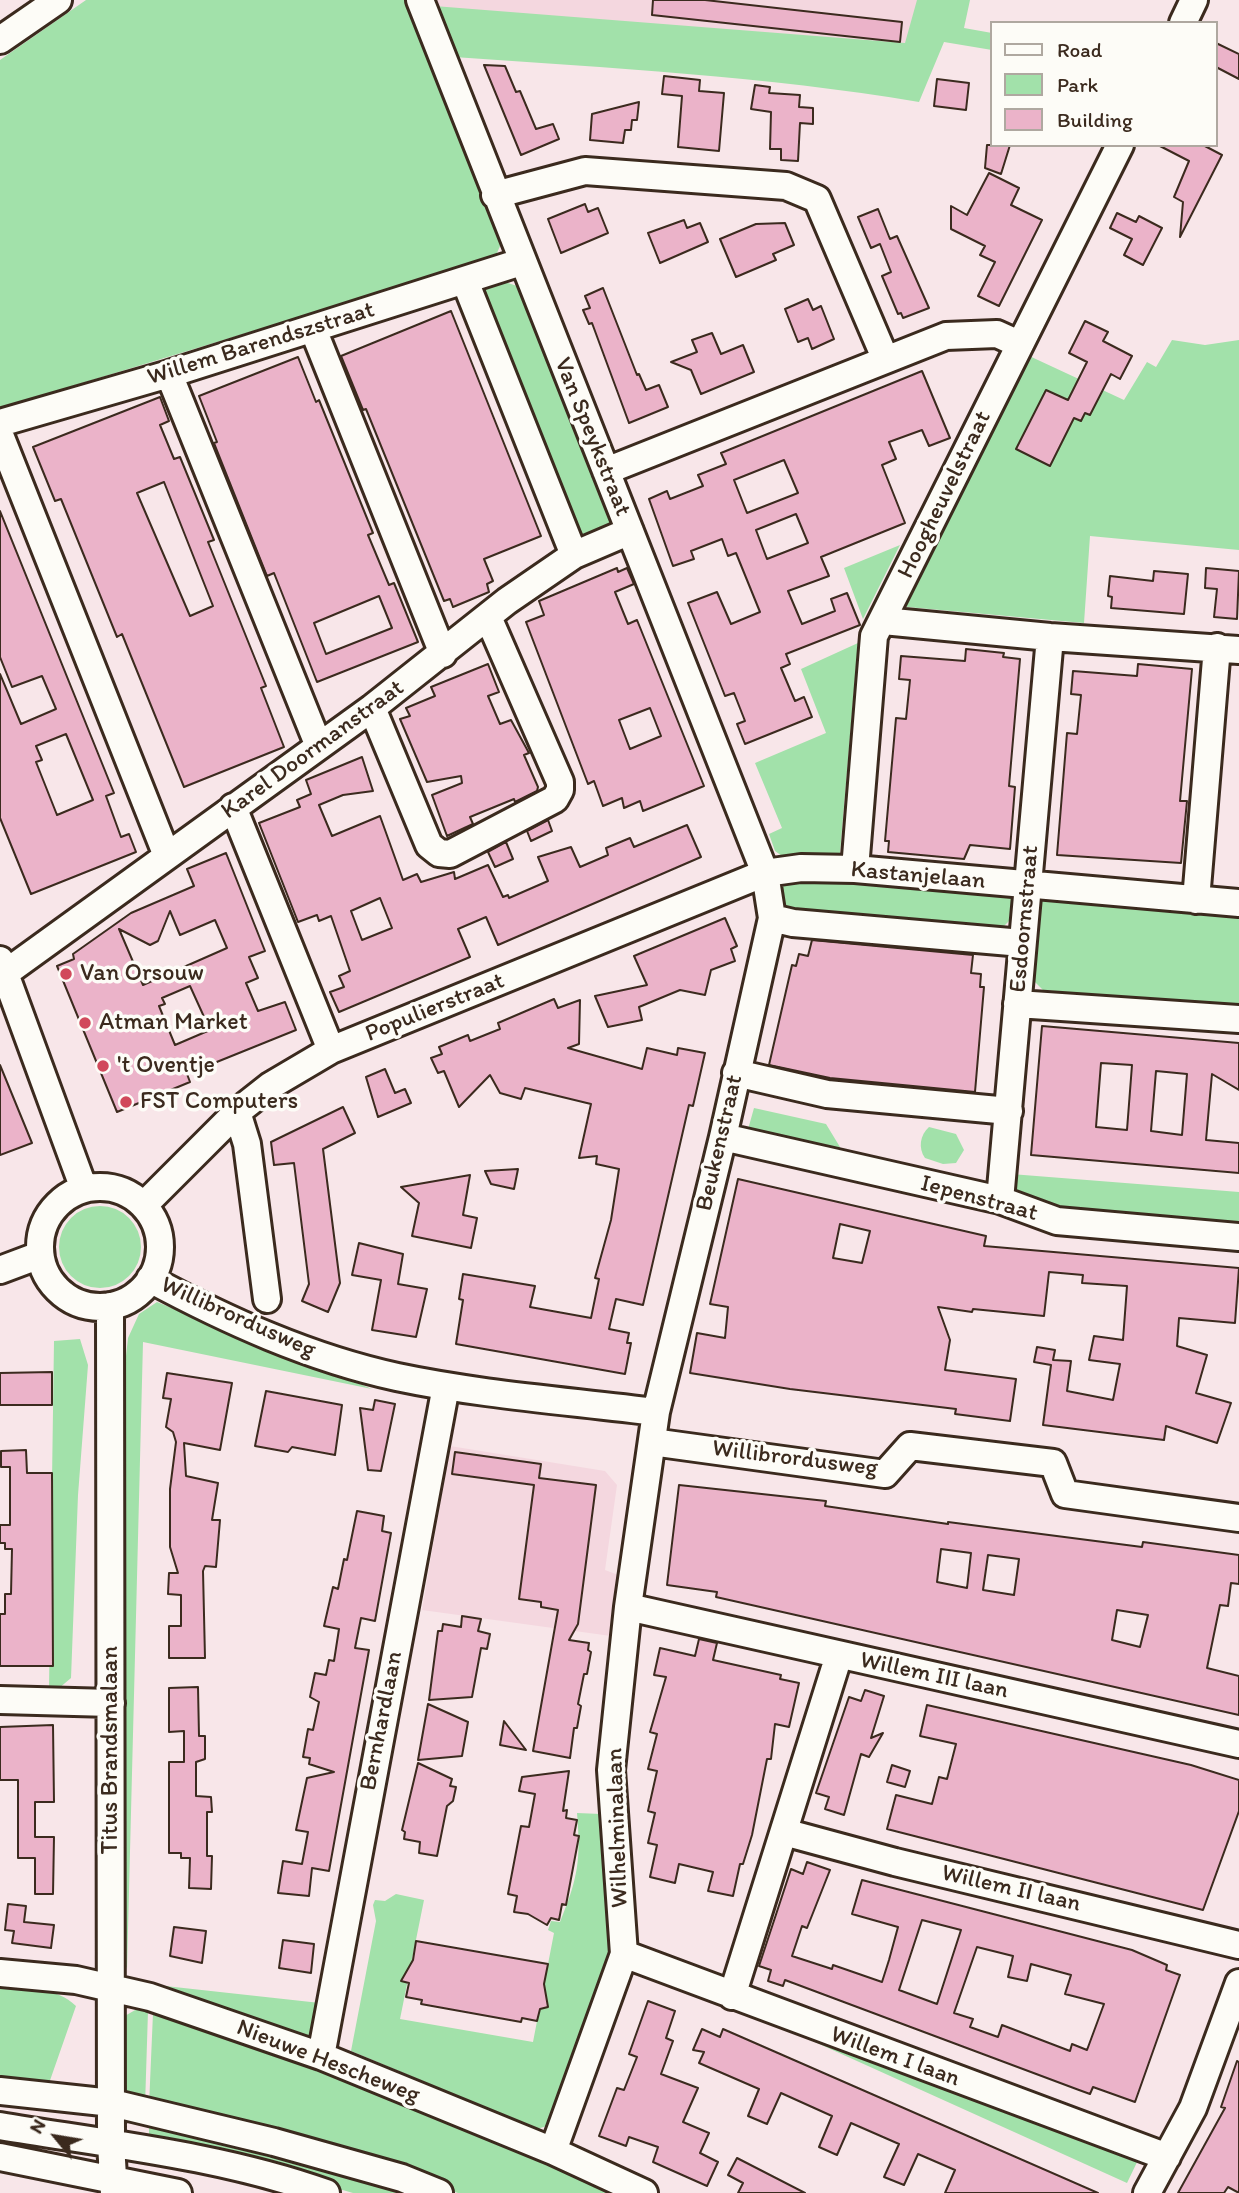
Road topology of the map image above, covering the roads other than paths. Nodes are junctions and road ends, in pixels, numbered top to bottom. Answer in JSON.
{"nodes":[{"id":1,"x":58,"y":0,"type":"edge"},
{"id":2,"x":420,"y":0,"type":"edge"},
{"id":3,"x":1194,"y":0,"type":"edge"},
{"id":4,"x":1184,"y":21,"type":"edge"},
{"id":5,"x":0,"y":40,"type":"edge"},
{"id":6,"x":1120,"y":147,"type":"edge"},
{"id":7,"x":495,"y":195,"type":"junction"},
{"id":8,"x":522,"y":262,"type":"junction"},
{"id":9,"x":465,"y":281,"type":"junction"},
{"id":10,"x":313,"y":329,"type":"junction"},
{"id":11,"x":1019,"y":344,"type":"junction"},
{"id":12,"x":885,"y":358,"type":"junction"},
{"id":13,"x":169,"y":373,"type":"junction"},
{"id":14,"x":0,"y":423,"type":"edge"},
{"id":15,"x":0,"y":435,"type":"edge"},
{"id":16,"x":606,"y":471,"type":"junction"},
{"id":17,"x":630,"y":531,"type":"junction"},
{"id":18,"x":574,"y":555,"type":"junction"},
{"id":19,"x":488,"y":617,"type":"junction"},
{"id":20,"x":883,"y":621,"type":"junction"},
{"id":21,"x":1050,"y":637,"type":"junction"},
{"id":22,"x":1228,"y":649,"type":"edge"},
{"id":23,"x":443,"y":654,"type":"junction"},
{"id":24,"x":372,"y":708,"type":"junction"},
{"id":25,"x":318,"y":744,"type":"junction"},
{"id":26,"x":233,"y":807,"type":"junction"},
{"id":27,"x":167,"y":856,"type":"junction"},
{"id":28,"x":855,"y":869,"type":"junction"},
{"id":29,"x":765,"y":873,"type":"junction"},
{"id":30,"x":1027,"y":886,"type":"junction"},
{"id":31,"x":1196,"y":900,"type":"junction"},
{"id":32,"x":1239,"y":903,"type":"edge"},
{"id":33,"x":772,"y":918,"type":"junction"},
{"id":34,"x":1022,"y":943,"type":"junction"},
{"id":35,"x":2,"y":970,"type":"edge"},
{"id":36,"x":1017,"y":1004,"type":"junction"},
{"id":37,"x":1239,"y":1019,"type":"edge"},
{"id":38,"x":331,"y":1050,"type":"junction"},
{"id":39,"x":736,"y":1073,"type":"junction"},
{"id":40,"x":1009,"y":1111,"type":"junction"},
{"id":41,"x":237,"y":1112,"type":"junction"},
{"id":42,"x":723,"y":1137,"type":"junction"},
{"id":43,"x":84,"y":1189,"type":"junction"},
{"id":44,"x":1000,"y":1200,"type":"junction"},
{"id":45,"x":144,"y":1205,"type":"junction"},
{"id":46,"x":1239,"y":1237,"type":"edge"},
{"id":47,"x":40,"y":1255,"type":"junction"},
{"id":48,"x":0,"y":1270,"type":"edge"},
{"id":49,"x":150,"y":1279,"type":"junction"},
{"id":50,"x":267,"y":1299,"type":"dead end"},
{"id":51,"x":110,"y":1306,"type":"junction"},
{"id":52,"x":446,"y":1386,"type":"junction"},
{"id":53,"x":656,"y":1412,"type":"junction"},
{"id":54,"x":652,"y":1442,"type":"junction"},
{"id":55,"x":1239,"y":1518,"type":"edge"},
{"id":56,"x":628,"y":1607,"type":"junction"},
{"id":57,"x":839,"y":1655,"type":"junction"},
{"id":58,"x":0,"y":1700,"type":"edge"},
{"id":59,"x":111,"y":1703,"type":"junction"},
{"id":60,"x":1239,"y":1744,"type":"edge"},
{"id":61,"x":784,"y":1832,"type":"junction"},
{"id":62,"x":1239,"y":1945,"type":"edge"},
{"id":63,"x":624,"y":1954,"type":"junction"},
{"id":64,"x":0,"y":1973,"type":"edge"},
{"id":65,"x":1239,"y":1983,"type":"edge"},
{"id":66,"x":112,"y":1987,"type":"junction"},
{"id":67,"x":732,"y":1996,"type":"junction"},
{"id":68,"x":321,"y":2056,"type":"junction"},
{"id":69,"x":0,"y":2091,"type":"edge"},
{"id":70,"x":112,"y":2103,"type":"junction"},
{"id":71,"x":0,"y":2126,"type":"edge"},
{"id":72,"x":111,"y":2144,"type":"junction"},
{"id":73,"x":553,"y":2151,"type":"junction"},
{"id":74,"x":0,"y":2157,"type":"edge"},
{"id":75,"x":1167,"y":2157,"type":"junction"},
{"id":76,"x":113,"y":2185,"type":"edge"},
{"id":77,"x":178,"y":2193,"type":"edge"},
{"id":78,"x":326,"y":2193,"type":"edge"},
{"id":79,"x":439,"y":2193,"type":"edge"},
{"id":80,"x":644,"y":2193,"type":"edge"},
{"id":81,"x":1147,"y":2193,"type":"edge"}],
"edges":[{"from":1,"to":5,"type":"street"},
{"from":2,"to":7,"type":"street","name":"Van Speykstraat"},
{"from":3,"to":4,"type":"street"},
{"from":6,"to":11,"type":"street","name":"Hoogheuvelstraat"},
{"from":7,"to":8,"type":"street","name":"Van Speykstraat"},
{"from":7,"to":12,"type":"street"},
{"from":8,"to":9,"type":"street","name":"Willem Barendszstraat"},
{"from":8,"to":16,"type":"street","name":"Van Speykstraat"},
{"from":9,"to":10,"type":"street","name":"Willem Barendszstraat"},
{"from":9,"to":18,"type":"street"},
{"from":10,"to":13,"type":"street","name":"Willem Barendszstraat"},
{"from":10,"to":23,"type":"street"},
{"from":11,"to":12,"type":"street"},
{"from":11,"to":20,"type":"street","name":"Hoogheuvelstraat"},
{"from":12,"to":16,"type":"street"},
{"from":13,"to":14,"type":"street","name":"Willem Barendszstraat"},
{"from":13,"to":25,"type":"street"},
{"from":15,"to":27,"type":"street"},
{"from":16,"to":17,"type":"street","name":"Van Speykstraat"},
{"from":17,"to":18,"type":"street","name":"Karel Doormanstraat"},
{"from":17,"to":29,"type":"street","name":"Van Speykstraat"},
{"from":18,"to":19,"type":"street","name":"Karel Doormanstraat"},
{"from":19,"to":23,"type":"street","name":"Karel Doormanstraat"},
{"from":19,"to":24,"type":"street"},
{"from":20,"to":21,"type":"street"},
{"from":20,"to":28,"type":"street","name":"Hoogheuvelstraat"},
{"from":21,"to":22,"type":"street"},
{"from":21,"to":30,"type":"street","name":"Esdoornstraat"},
{"from":22,"to":31,"type":"street"},
{"from":23,"to":24,"type":"street","name":"Karel Doormanstraat"},
{"from":24,"to":25,"type":"street","name":"Karel Doormanstraat"},
{"from":25,"to":26,"type":"street","name":"Karel Doormanstraat"},
{"from":26,"to":27,"type":"street","name":"Karel Doormanstraat"},
{"from":26,"to":38,"type":"street"},
{"from":27,"to":35,"type":"street","name":"Karel Doormanstraat"},
{"from":28,"to":29,"type":"street","name":"Kastanjelaan"},
{"from":28,"to":30,"type":"street","name":"Kastanjelaan"},
{"from":29,"to":33,"type":"street","name":"Beukenstraat"},
{"from":29,"to":38,"type":"street","name":"Populierstraat"},
{"from":30,"to":31,"type":"street","name":"Kastanjelaan"},
{"from":30,"to":34,"type":"street","name":"Esdoornstraat"},
{"from":31,"to":32,"type":"street","name":"Kastanjelaan"},
{"from":33,"to":34,"type":"street"},
{"from":33,"to":39,"type":"street","name":"Beukenstraat"},
{"from":34,"to":36,"type":"street","name":"Esdoornstraat"},
{"from":35,"to":43,"type":"street"},
{"from":36,"to":37,"type":"street"},
{"from":36,"to":40,"type":"street","name":"Esdoornstraat"},
{"from":38,"to":41,"type":"street","name":"Populierstraat"},
{"from":39,"to":40,"type":"street"},
{"from":39,"to":42,"type":"street","name":"Beukenstraat"},
{"from":40,"to":44,"type":"street","name":"Esdoornstraat"},
{"from":41,"to":45,"type":"street","name":"Populierstraat"},
{"from":41,"to":50,"type":"street"},
{"from":42,"to":44,"type":"street","name":"Iepenstraat"},
{"from":42,"to":53,"type":"street","name":"Beukenstraat"},
{"from":43,"to":45,"type":"street"},
{"from":43,"to":47,"type":"street"},
{"from":44,"to":46,"type":"street","name":"Iepenstraat"},
{"from":45,"to":49,"type":"street"},
{"from":47,"to":48,"type":"street"},
{"from":47,"to":51,"type":"street"},
{"from":49,"to":51,"type":"street"},
{"from":49,"to":52,"type":"street","name":"Willibrordusweg"},
{"from":51,"to":59,"type":"street","name":"Titus Brandsmalaan"},
{"from":52,"to":53,"type":"street","name":"Willibrordusweg"},
{"from":52,"to":68,"type":"street","name":"Bernhardlaan"},
{"from":53,"to":54,"type":"street","name":"Wilhelminalaan"},
{"from":54,"to":55,"type":"street","name":"Willibrordusweg"},
{"from":54,"to":56,"type":"street","name":"Wilhelminalaan"},
{"from":56,"to":57,"type":"street","name":"Willem III laan"},
{"from":56,"to":63,"type":"street","name":"Wilhelminalaan"},
{"from":57,"to":60,"type":"street","name":"Willem III laan"},
{"from":57,"to":61,"type":"street"},
{"from":58,"to":59,"type":"street"},
{"from":59,"to":66,"type":"street","name":"Titus Brandsmalaan"},
{"from":61,"to":62,"type":"street","name":"Willem II laan"},
{"from":61,"to":67,"type":"street"},
{"from":63,"to":67,"type":"street","name":"Willem I laan"},
{"from":63,"to":73,"type":"street","name":"Wilhelminalaan"},
{"from":64,"to":66,"type":"street","name":"Nieuwe Hescheweg"},
{"from":65,"to":75,"type":"street"},
{"from":66,"to":68,"type":"street","name":"Nieuwe Hescheweg"},
{"from":66,"to":70,"type":"street","name":"Titus Brandsmalaan"},
{"from":67,"to":75,"type":"street","name":"Willem I laan"},
{"from":68,"to":73,"type":"street","name":"Nieuwe Hescheweg"},
{"from":69,"to":70,"type":"street"},
{"from":70,"to":72,"type":"street","name":"Titus Brandsmalaan"},
{"from":70,"to":79,"type":"street"},
{"from":71,"to":72,"type":"street"},
{"from":72,"to":76,"type":"street","name":"Titus Brandsmalaan"},
{"from":72,"to":78,"type":"street"},
{"from":73,"to":80,"type":"street","name":"Nieuwe Hescheweg"},
{"from":74,"to":76,"type":"street"},
{"from":75,"to":81,"type":"street"},
{"from":76,"to":77,"type":"street"}]}
